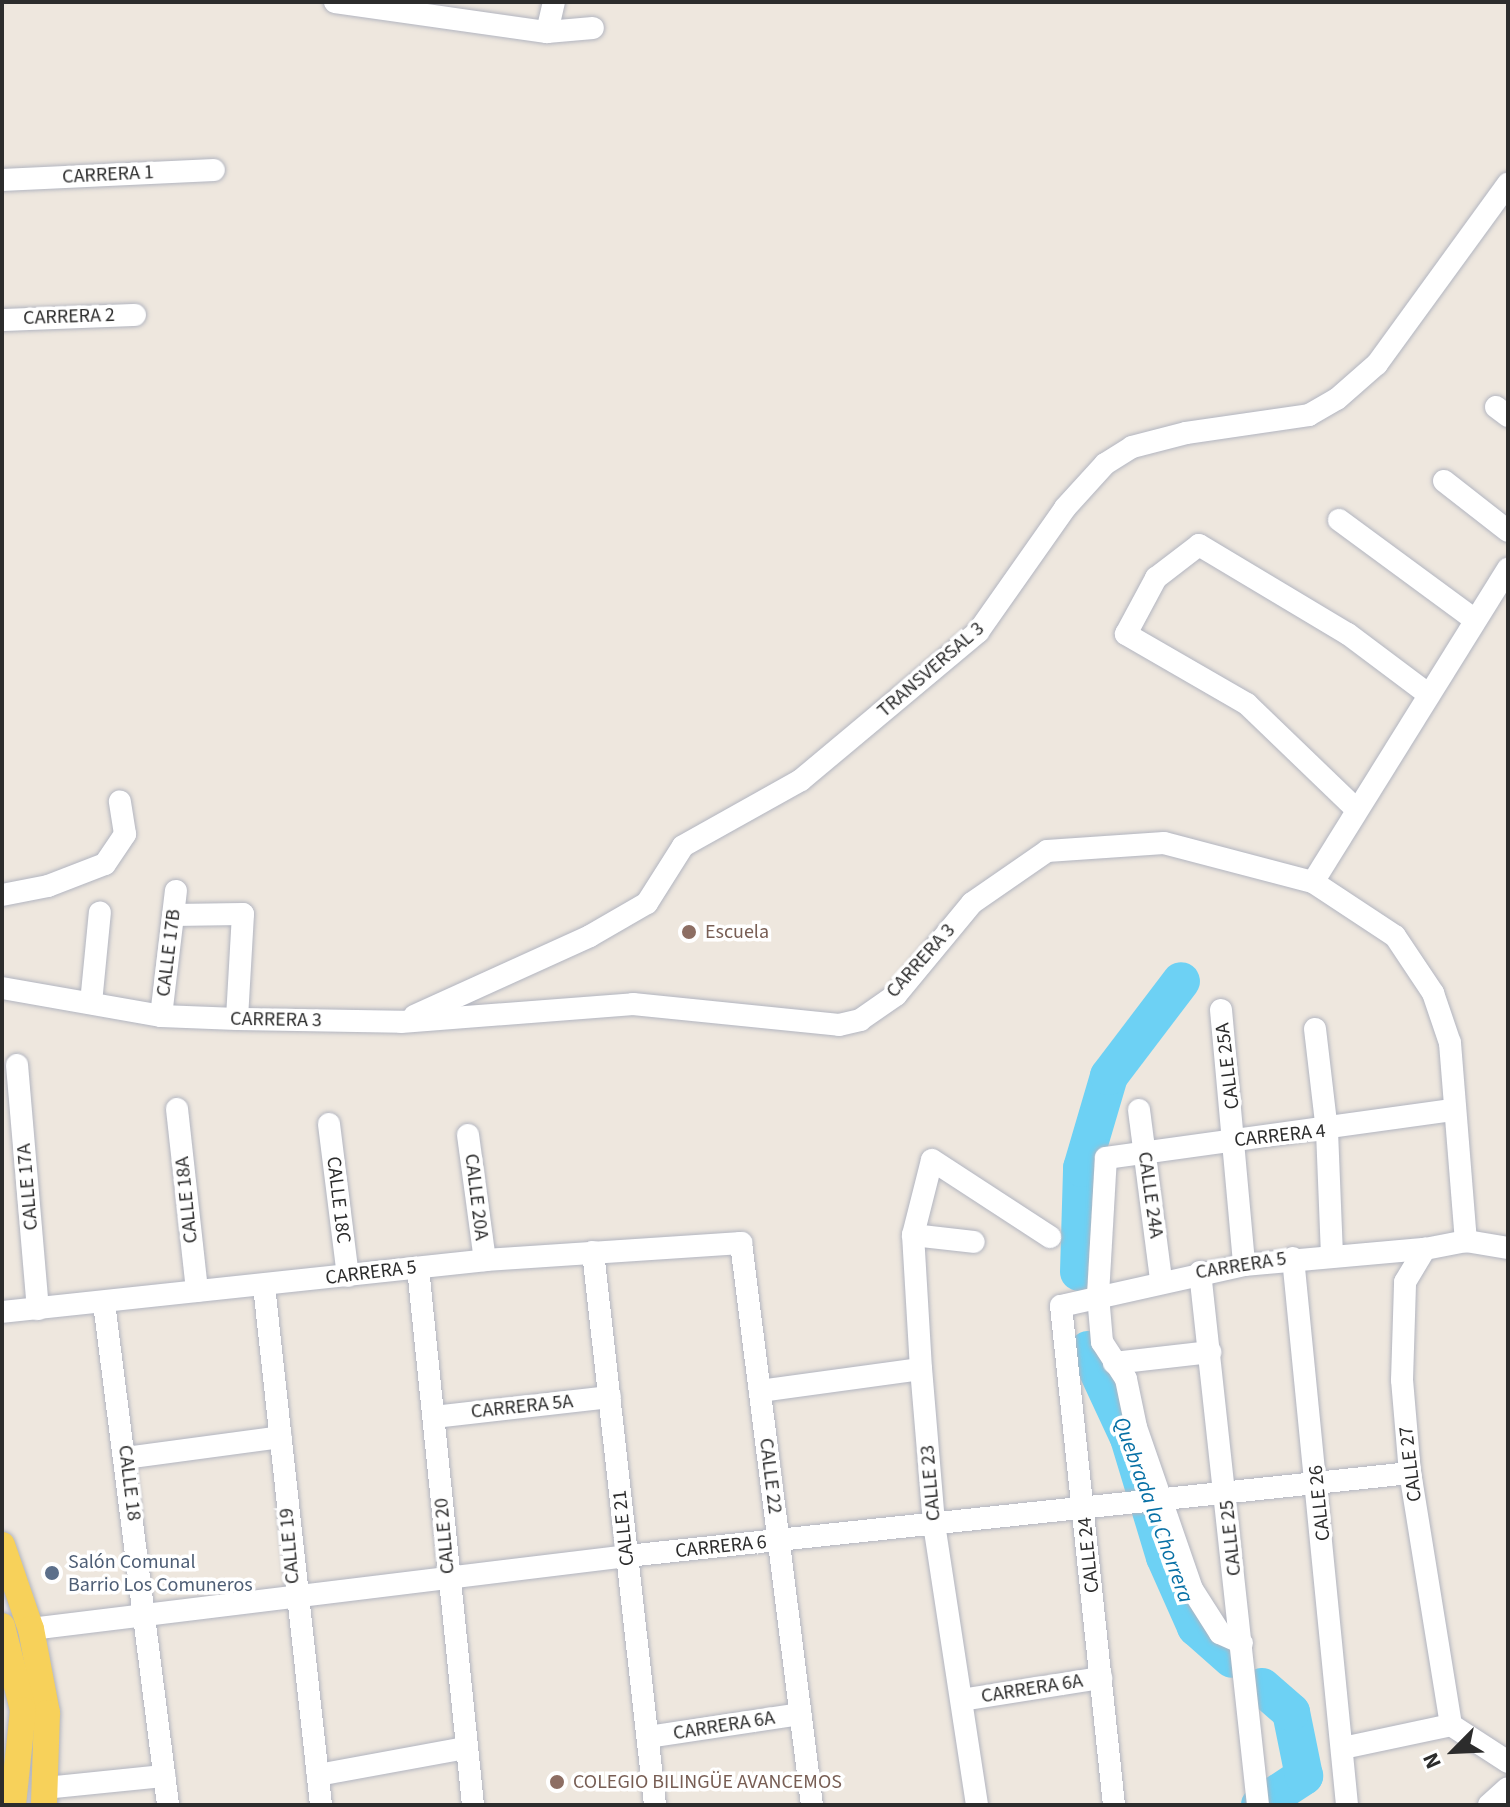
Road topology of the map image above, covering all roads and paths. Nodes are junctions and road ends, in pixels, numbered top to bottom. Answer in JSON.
{"nodes":[{"id":1,"x":335,"y":2,"type":"edge"},
{"id":2,"x":554,"y":2,"type":"edge"},
{"id":3,"x":371,"y":6,"type":"edge"},
{"id":4,"x":458,"y":12,"type":"edge"},
{"id":5,"x":593,"y":28,"type":"dead end"},
{"id":6,"x":547,"y":32,"type":"junction"},
{"id":7,"x":214,"y":170,"type":"dead end"},
{"id":8,"x":2,"y":180,"type":"edge"},
{"id":9,"x":1508,"y":184,"type":"edge"},
{"id":10,"x":135,"y":315,"type":"dead end"},
{"id":11,"x":2,"y":320,"type":"edge"},
{"id":12,"x":1444,"y":481,"type":"dead end"},
{"id":13,"x":1339,"y":520,"type":"dead end"},
{"id":14,"x":1508,"y":531,"type":"edge"},
{"id":15,"x":1508,"y":569,"type":"edge"},
{"id":16,"x":1475,"y":620,"type":"junction"},
{"id":17,"x":1428,"y":694,"type":"junction"},
{"id":18,"x":120,"y":801,"type":"dead end"},
{"id":19,"x":1356,"y":809,"type":"junction"},
{"id":20,"x":1313,"y":882,"type":"junction"},
{"id":21,"x":176,"y":891,"type":"dead end"},
{"id":22,"x":2,"y":895,"type":"edge"},
{"id":23,"x":100,"y":912,"type":"dead end"},
{"id":24,"x":173,"y":915,"type":"junction"},
{"id":25,"x":2,"y":988,"type":"edge"},
{"id":26,"x":91,"y":1003,"type":"junction"},
{"id":27,"x":1221,"y":1010,"type":"dead end"},
{"id":28,"x":161,"y":1016,"type":"junction"},
{"id":29,"x":237,"y":1019,"type":"junction"},
{"id":30,"x":401,"y":1022,"type":"junction"},
{"id":31,"x":1315,"y":1029,"type":"dead end"},
{"id":32,"x":17,"y":1065,"type":"dead end"},
{"id":33,"x":177,"y":1109,"type":"dead end"},
{"id":34,"x":1139,"y":1110,"type":"dead end"},
{"id":35,"x":1454,"y":1110,"type":"junction"},
{"id":36,"x":329,"y":1124,"type":"dead end"},
{"id":37,"x":1327,"y":1131,"type":"junction"},
{"id":38,"x":468,"y":1135,"type":"dead end"},
{"id":39,"x":1237,"y":1140,"type":"junction"},
{"id":40,"x":1144,"y":1153,"type":"junction"},
{"id":41,"x":913,"y":1235,"type":"junction"},
{"id":42,"x":1050,"y":1237,"type":"dead end"},
{"id":43,"x":1466,"y":1241,"type":"junction"},
{"id":44,"x":974,"y":1242,"type":"dead end"},
{"id":45,"x":741,"y":1243,"type":"joint"},
{"id":46,"x":1508,"y":1248,"type":"edge"},
{"id":47,"x":1425,"y":1249,"type":"junction"},
{"id":48,"x":593,"y":1252,"type":"junction"},
{"id":49,"x":1332,"y":1254,"type":"junction"},
{"id":50,"x":1293,"y":1258,"type":"junction"},
{"id":51,"x":485,"y":1260,"type":"junction"},
{"id":52,"x":1244,"y":1265,"type":"junction"},
{"id":53,"x":418,"y":1268,"type":"junction"},
{"id":54,"x":1200,"y":1272,"type":"junction"},
{"id":55,"x":348,"y":1276,"type":"junction"},
{"id":56,"x":1161,"y":1280,"type":"junction"},
{"id":57,"x":264,"y":1286,"type":"junction"},
{"id":58,"x":197,"y":1291,"type":"junction"},
{"id":59,"x":1098,"y":1295,"type":"junction"},
{"id":60,"x":104,"y":1303,"type":"junction"},
{"id":61,"x":1061,"y":1306,"type":"joint"},
{"id":62,"x":38,"y":1309,"type":"junction"},
{"id":63,"x":2,"y":1312,"type":"edge"},
{"id":64,"x":1210,"y":1352,"type":"junction"},
{"id":65,"x":1114,"y":1363,"type":"junction"},
{"id":66,"x":921,"y":1369,"type":"junction"},
{"id":67,"x":760,"y":1391,"type":"junction"},
{"id":68,"x":610,"y":1397,"type":"junction"},
{"id":69,"x":434,"y":1417,"type":"junction"},
{"id":70,"x":281,"y":1437,"type":"junction"},
{"id":71,"x":126,"y":1458,"type":"junction"},
{"id":72,"x":1410,"y":1473,"type":"junction"},
{"id":73,"x":1318,"y":1481,"type":"junction"},
{"id":74,"x":1226,"y":1495,"type":"junction"},
{"id":75,"x":1162,"y":1500,"type":"junction"},
{"id":76,"x":1084,"y":1507,"type":"junction"},
{"id":77,"x":934,"y":1523,"type":"junction"},
{"id":78,"x":779,"y":1542,"type":"junction"},
{"id":79,"x":2,"y":1545,"type":"edge"},
{"id":80,"x":627,"y":1556,"type":"junction"},
{"id":81,"x":449,"y":1578,"type":"junction"},
{"id":82,"x":295,"y":1596,"type":"junction"},
{"id":83,"x":145,"y":1614,"type":"junction"},
{"id":84,"x":31,"y":1629,"type":"junction"},
{"id":85,"x":3,"y":1631,"type":"edge"},
{"id":86,"x":1242,"y":1643,"type":"junction"},
{"id":87,"x":1101,"y":1678,"type":"junction"},
{"id":88,"x":962,"y":1700,"type":"junction"},
{"id":89,"x":800,"y":1714,"type":"junction"},
{"id":90,"x":1451,"y":1725,"type":"junction"},
{"id":91,"x":648,"y":1737,"type":"junction"},
{"id":92,"x":465,"y":1748,"type":"junction"},
{"id":93,"x":1343,"y":1748,"type":"junction"},
{"id":94,"x":1508,"y":1762,"type":"edge"},
{"id":95,"x":318,"y":1775,"type":"junction"},
{"id":96,"x":164,"y":1776,"type":"junction"},
{"id":97,"x":1508,"y":1788,"type":"edge"},
{"id":98,"x":44,"y":1796,"type":"edge"},
{"id":99,"x":13,"y":1805,"type":"edge"},
{"id":100,"x":168,"y":1805,"type":"edge"},
{"id":101,"x":321,"y":1805,"type":"edge"},
{"id":102,"x":473,"y":1805,"type":"edge"},
{"id":103,"x":655,"y":1805,"type":"edge"},
{"id":104,"x":812,"y":1805,"type":"edge"},
{"id":105,"x":977,"y":1805,"type":"edge"},
{"id":106,"x":1114,"y":1805,"type":"edge"},
{"id":107,"x":1258,"y":1805,"type":"edge"},
{"id":108,"x":1347,"y":1805,"type":"edge"},
{"id":109,"x":1489,"y":1805,"type":"edge"}],
"edges":[{"from":1,"to":3,"type":"street"},
{"from":2,"to":6,"type":"street"},
{"from":3,"to":4,"type":"street"},
{"from":4,"to":6,"type":"street"},
{"from":5,"to":6,"type":"street"},
{"from":7,"to":8,"type":"street","name":"CARRERA 1"},
{"from":9,"to":30,"type":"street","name":"TRANSVERSAL 3"},
{"from":10,"to":11,"type":"street","name":"CARRERA 2"},
{"from":12,"to":14,"type":"street"},
{"from":13,"to":16,"type":"street"},
{"from":15,"to":16,"type":"street"},
{"from":16,"to":17,"type":"street"},
{"from":17,"to":19,"type":"street"},
{"from":17,"to":19,"type":"street"},
{"from":18,"to":22,"type":"street"},
{"from":19,"to":20,"type":"street"},
{"from":20,"to":30,"type":"street","name":"CARRERA 3"},
{"from":20,"to":35,"type":"street","name":"CARRERA 3"},
{"from":21,"to":24,"type":"street","name":"CALLE 17B"},
{"from":23,"to":26,"type":"street"},
{"from":24,"to":28,"type":"street","name":"CALLE 17B"},
{"from":24,"to":29,"type":"street"},
{"from":25,"to":26,"type":"street","name":"CARRERA 3"},
{"from":26,"to":28,"type":"street","name":"CARRERA 3"},
{"from":27,"to":39,"type":"street","name":"CALLE 25A"},
{"from":28,"to":29,"type":"street","name":"CARRERA 3"},
{"from":29,"to":30,"type":"street","name":"CARRERA 3"},
{"from":31,"to":37,"type":"street"},
{"from":32,"to":62,"type":"street","name":"CALLE 17A"},
{"from":33,"to":58,"type":"street","name":"CALLE 18A"},
{"from":34,"to":40,"type":"street","name":"CALLE 24A"},
{"from":35,"to":37,"type":"street","name":"CARRERA 4"},
{"from":35,"to":43,"type":"street","name":"CARRERA 3"},
{"from":36,"to":55,"type":"street","name":"CALLE 18C"},
{"from":37,"to":39,"type":"street","name":"CARRERA 4"},
{"from":37,"to":49,"type":"street"},
{"from":38,"to":51,"type":"street","name":"CALLE 20A"},
{"from":39,"to":40,"type":"street","name":"CARRERA 4"},
{"from":39,"to":52,"type":"street","name":"CALLE 25A"},
{"from":40,"to":56,"type":"street","name":"CALLE 24A"},
{"from":40,"to":59,"type":"street","name":"CARRERA 4"},
{"from":41,"to":42,"type":"street","name":"CALLE 23"},
{"from":41,"to":44,"type":"street"},
{"from":41,"to":66,"type":"street","name":"CALLE 23"},
{"from":43,"to":46,"type":"street"},
{"from":43,"to":47,"type":"street"},
{"from":45,"to":48,"type":"street","name":"CARRERA 5"},
{"from":45,"to":67,"type":"street","name":"CALLE 22"},
{"from":47,"to":49,"type":"street","name":"CARRERA 5"},
{"from":47,"to":72,"type":"street","name":"CALLE 27"},
{"from":48,"to":51,"type":"street","name":"CARRERA 5"},
{"from":48,"to":68,"type":"street","name":"CALLE 21"},
{"from":49,"to":50,"type":"street","name":"CARRERA 5"},
{"from":50,"to":52,"type":"street","name":"CARRERA 5"},
{"from":50,"to":73,"type":"street","name":"CALLE 26"},
{"from":51,"to":53,"type":"street","name":"CARRERA 5"},
{"from":52,"to":54,"type":"street","name":"CARRERA 5"},
{"from":53,"to":55,"type":"street","name":"CARRERA 5"},
{"from":53,"to":69,"type":"street","name":"CALLE 20"},
{"from":54,"to":56,"type":"street","name":"CARRERA 5"},
{"from":54,"to":64,"type":"street","name":"CALLE 25"},
{"from":55,"to":57,"type":"street","name":"CARRERA 5"},
{"from":56,"to":59,"type":"street","name":"CARRERA 5"},
{"from":57,"to":58,"type":"street","name":"CARRERA 5"},
{"from":57,"to":70,"type":"street","name":"CALLE 19"},
{"from":58,"to":60,"type":"street","name":"CARRERA 5"},
{"from":59,"to":61,"type":"street","name":"CARRERA 5"},
{"from":59,"to":65,"type":"street"},
{"from":60,"to":62,"type":"street","name":"CARRERA 5"},
{"from":60,"to":71,"type":"street","name":"CALLE 18"},
{"from":61,"to":76,"type":"street","name":"CALLE 24"},
{"from":62,"to":63,"type":"street","name":"CARRERA 5"},
{"from":64,"to":65,"type":"street"},
{"from":64,"to":74,"type":"street","name":"CALLE 25"},
{"from":65,"to":75,"type":"street"},
{"from":66,"to":67,"type":"street"},
{"from":66,"to":77,"type":"street","name":"CALLE 23"},
{"from":67,"to":78,"type":"street","name":"CALLE 22"},
{"from":68,"to":69,"type":"street","name":"CARRERA 5A"},
{"from":68,"to":80,"type":"street","name":"CALLE 21"},
{"from":69,"to":81,"type":"street","name":"CALLE 20"},
{"from":70,"to":71,"type":"street"},
{"from":70,"to":82,"type":"street","name":"CALLE 19"},
{"from":71,"to":83,"type":"street","name":"CALLE 18"},
{"from":72,"to":73,"type":"street","name":"CARRERA 6"},
{"from":72,"to":90,"type":"street","name":"CALLE 27"},
{"from":73,"to":74,"type":"street","name":"CARRERA 6"},
{"from":73,"to":93,"type":"street","name":"CALLE 26"},
{"from":74,"to":75,"type":"street","name":"CARRERA 6"},
{"from":74,"to":86,"type":"street","name":"CALLE 25"},
{"from":75,"to":76,"type":"street","name":"CARRERA 6"},
{"from":75,"to":86,"type":"street"},
{"from":76,"to":77,"type":"street","name":"CARRERA 6"},
{"from":76,"to":87,"type":"street","name":"CALLE 24"},
{"from":77,"to":78,"type":"street","name":"CARRERA 6"},
{"from":77,"to":88,"type":"street","name":"CALLE 23"},
{"from":78,"to":80,"type":"street","name":"CARRERA 6"},
{"from":78,"to":89,"type":"street","name":"CALLE 22"},
{"from":79,"to":84,"type":"main road"},
{"from":80,"to":81,"type":"street","name":"CARRERA 6"},
{"from":80,"to":91,"type":"street","name":"CALLE 21"},
{"from":81,"to":82,"type":"street","name":"CARRERA 6"},
{"from":81,"to":92,"type":"street","name":"CALLE 20"},
{"from":82,"to":83,"type":"street","name":"CARRERA 6"},
{"from":82,"to":95,"type":"street","name":"CALLE 19"},
{"from":83,"to":84,"type":"street","name":"CARRERA 6"},
{"from":83,"to":96,"type":"street","name":"CALLE 18"},
{"from":84,"to":98,"type":"main road"},
{"from":85,"to":99,"type":"main road"},
{"from":86,"to":107,"type":"street","name":"CALLE 25"},
{"from":87,"to":88,"type":"street","name":"CARRERA 6A"},
{"from":87,"to":106,"type":"street","name":"CALLE 24"},
{"from":88,"to":105,"type":"street","name":"CALLE 23"},
{"from":89,"to":91,"type":"street","name":"CARRERA 6A"},
{"from":89,"to":104,"type":"street","name":"CALLE 22"},
{"from":90,"to":93,"type":"street"},
{"from":90,"to":94,"type":"street"},
{"from":91,"to":103,"type":"street","name":"CALLE 21"},
{"from":92,"to":95,"type":"street"},
{"from":92,"to":102,"type":"street","name":"CALLE 20"},
{"from":93,"to":108,"type":"street","name":"CALLE 26"},
{"from":95,"to":101,"type":"street","name":"CALLE 19"},
{"from":96,"to":98,"type":"street"},
{"from":96,"to":100,"type":"street","name":"CALLE 18"},
{"from":97,"to":109,"type":"street"}]}
